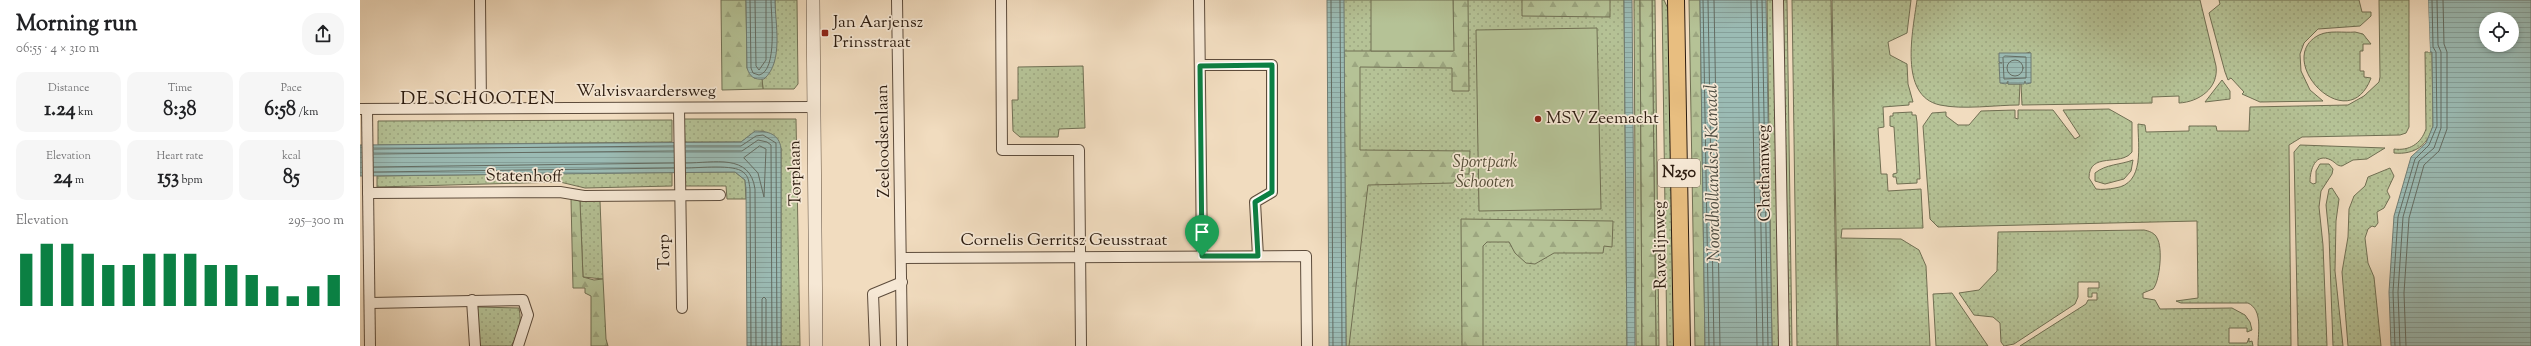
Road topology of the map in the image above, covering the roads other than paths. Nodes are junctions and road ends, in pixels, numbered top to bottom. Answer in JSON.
{"nodes":[{"id":1,"x":480,"y":0,"type":"edge"},
{"id":2,"x":813,"y":0,"type":"edge"},
{"id":3,"x":897,"y":0,"type":"edge"},
{"id":4,"x":1000,"y":0,"type":"edge"},
{"id":5,"x":1199,"y":0,"type":"edge"},
{"id":6,"x":1676,"y":0,"type":"edge"},
{"id":7,"x":1778,"y":0,"type":"edge"},
{"id":8,"x":1200,"y":66,"type":"junction"},
{"id":9,"x":813,"y":107,"type":"junction"},
{"id":10,"x":480,"y":108,"type":"junction"},
{"id":11,"x":678,"y":108,"type":"junction"},
{"id":12,"x":363,"y":109,"type":"edge"},
{"id":13,"x":368,"y":189,"type":"junction"},
{"id":14,"x":680,"y":195,"type":"junction"},
{"id":15,"x":720,"y":195,"type":"dead end"},
{"id":16,"x":364,"y":252,"type":"edge"},
{"id":17,"x":1202,"y":256,"type":"junction"},
{"id":18,"x":1258,"y":256,"type":"junction"},
{"id":19,"x":1080,"y":257,"type":"junction"},
{"id":20,"x":901,"y":258,"type":"junction"},
{"id":21,"x":902,"y":282,"type":"junction"},
{"id":22,"x":472,"y":300,"type":"junction"},
{"id":23,"x":370,"y":303,"type":"junction"},
{"id":24,"x":682,"y":308,"type":"dead end"},
{"id":25,"x":370,"y":346,"type":"edge"},
{"id":26,"x":475,"y":346,"type":"edge"},
{"id":27,"x":518,"y":346,"type":"edge"},
{"id":28,"x":816,"y":346,"type":"edge"},
{"id":29,"x":875,"y":346,"type":"edge"},
{"id":30,"x":902,"y":346,"type":"edge"},
{"id":31,"x":1082,"y":346,"type":"edge"},
{"id":32,"x":1307,"y":346,"type":"edge"},
{"id":33,"x":1682,"y":346,"type":"edge"},
{"id":34,"x":1784,"y":346,"type":"edge"}],
"edges":[{"from":1,"to":10,"type":"street"},
{"from":2,"to":9,"type":"street","name":"Torplaan"},
{"from":3,"to":20,"type":"street","name":"Zeeloodsenlaan"},
{"from":4,"to":19,"type":"street"},
{"from":5,"to":8,"type":"street"},
{"from":6,"to":33,"type":"main road","name":"Ravelijnweg","number":"N250"},
{"from":7,"to":34,"type":"street","name":"Chathamweg"},
{"from":8,"to":17,"type":"street"},
{"from":8,"to":18,"type":"street"},
{"from":9,"to":11,"type":"street","name":"Walvisvaardersweg"},
{"from":9,"to":28,"type":"street","name":"Torplaan"},
{"from":10,"to":11,"type":"street","name":"Walvisvaardersweg"},
{"from":10,"to":12,"type":"street","name":"Walvisvaardersweg"},
{"from":11,"to":14,"type":"street","name":"Torp"},
{"from":12,"to":13,"type":"street"},
{"from":13,"to":14,"type":"street","name":"Statenhoff"},
{"from":13,"to":16,"type":"street"},
{"from":14,"to":15,"type":"street"},
{"from":14,"to":24,"type":"street","name":"Torp"},
{"from":16,"to":23,"type":"street"},
{"from":17,"to":18,"type":"street","name":"Cornelis Gerritsz Geusstraat"},
{"from":17,"to":19,"type":"street","name":"Cornelis Gerritsz Geusstraat"},
{"from":18,"to":32,"type":"street","name":"Cornelis Gerritsz Geusstraat"},
{"from":19,"to":20,"type":"street","name":"Cornelis Gerritsz Geusstraat"},
{"from":19,"to":31,"type":"street"},
{"from":20,"to":21,"type":"street","name":"Zeeloodsenlaan"},
{"from":21,"to":29,"type":"street"},
{"from":21,"to":30,"type":"street","name":"Zeeloodsenlaan"},
{"from":22,"to":23,"type":"street"},
{"from":22,"to":26,"type":"street"},
{"from":22,"to":27,"type":"street"},
{"from":23,"to":25,"type":"street"}]}
